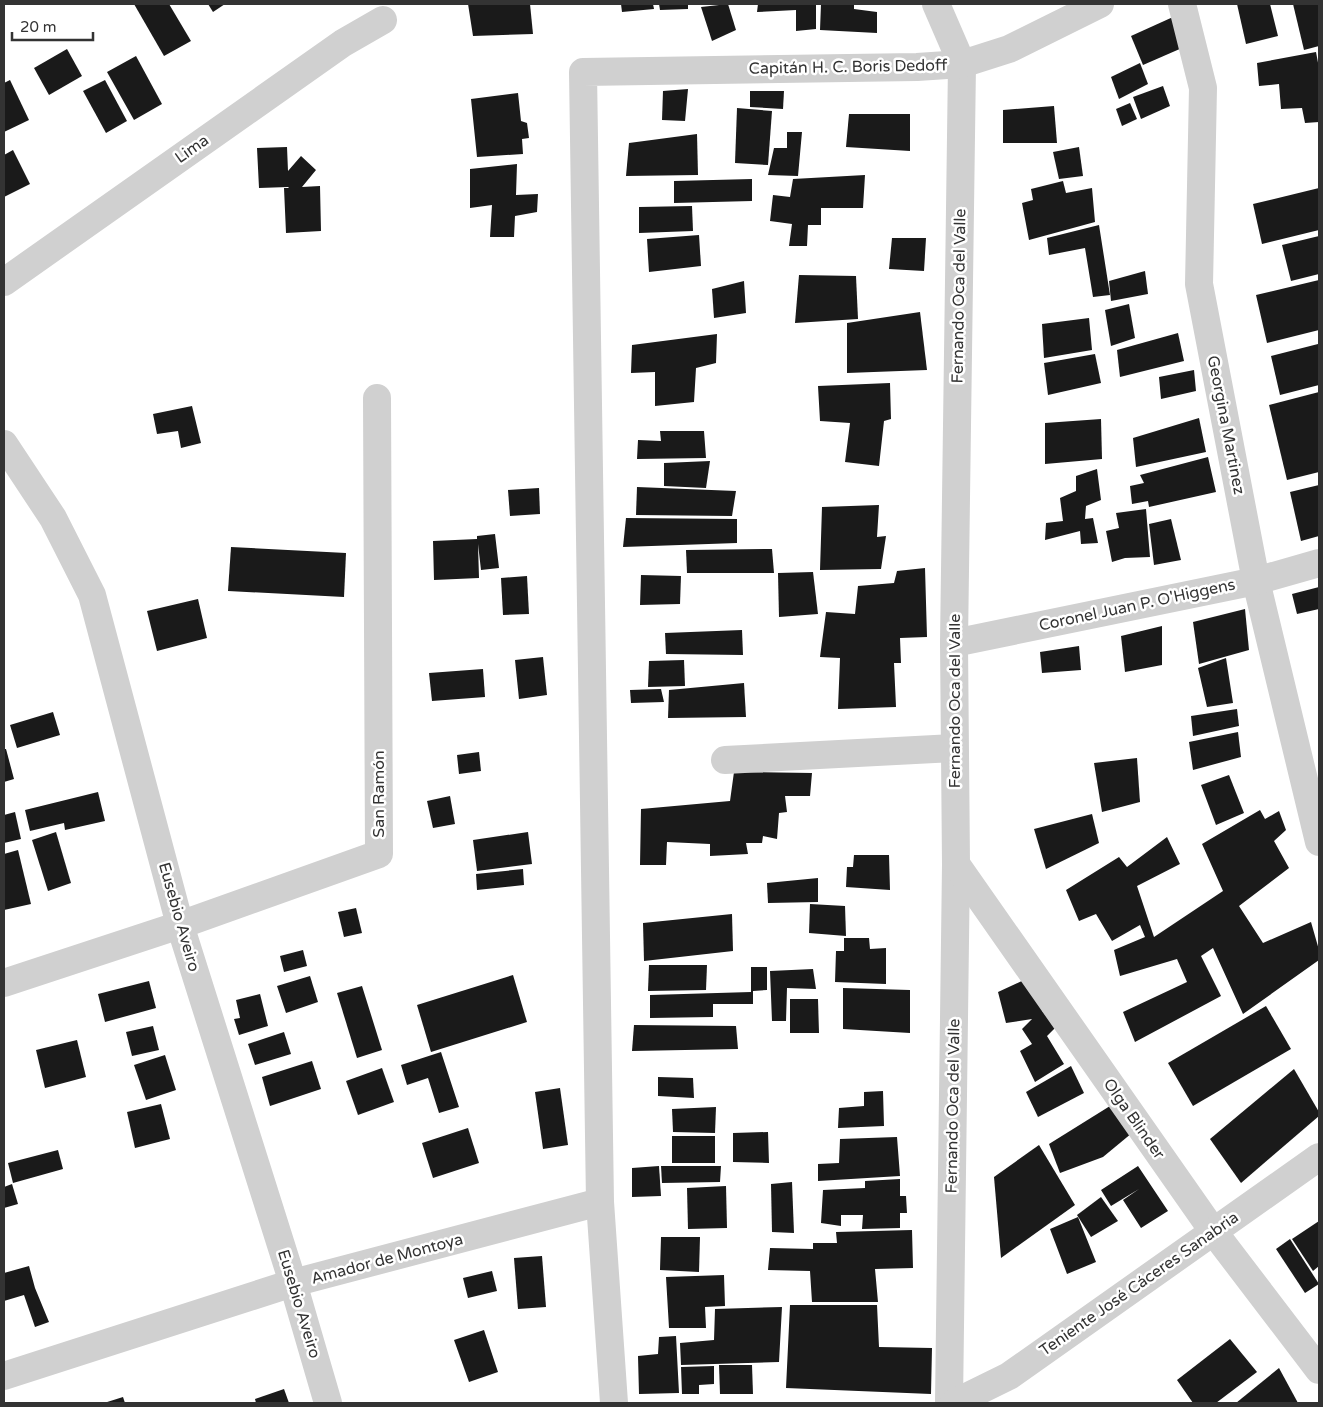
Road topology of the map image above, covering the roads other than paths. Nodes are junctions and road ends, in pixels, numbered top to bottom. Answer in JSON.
{"nodes":[{"id":1,"x":936,"y":4,"type":"edge"},
{"id":2,"x":1100,"y":4,"type":"edge"},
{"id":3,"x":1182,"y":4,"type":"edge"},
{"id":4,"x":383,"y":20,"type":"dead end"},
{"id":5,"x":962,"y":64,"type":"junction"},
{"id":6,"x":4,"y":282,"type":"edge"},
{"id":7,"x":377,"y":398,"type":"dead end"},
{"id":8,"x":4,"y":444,"type":"edge"},
{"id":9,"x":1319,"y":563,"type":"edge"},
{"id":10,"x":1256,"y":580,"type":"junction"},
{"id":11,"x":954,"y":643,"type":"junction"},
{"id":12,"x":954,"y":748,"type":"junction"},
{"id":13,"x":725,"y":760,"type":"dead end"},
{"id":14,"x":1319,"y":842,"type":"edge"},
{"id":15,"x":956,"y":864,"type":"junction"},
{"id":16,"x":180,"y":925,"type":"junction"},
{"id":17,"x":4,"y":983,"type":"edge"},
{"id":18,"x":1319,"y":1157,"type":"edge"},
{"id":19,"x":600,"y":1202,"type":"junction"},
{"id":20,"x":1213,"y":1231,"type":"junction"},
{"id":21,"x":293,"y":1283,"type":"junction"},
{"id":22,"x":1319,"y":1370,"type":"edge"},
{"id":23,"x":4,"y":1376,"type":"edge"},
{"id":24,"x":328,"y":1403,"type":"edge"},
{"id":25,"x":614,"y":1403,"type":"edge"},
{"id":26,"x":949,"y":1403,"type":"edge"},
{"id":27,"x":954,"y":1403,"type":"edge"}],
"edges":[{"from":1,"to":5,"type":"street","name":"Fernando Oca del Valle"},
{"from":2,"to":5,"type":"street","name":"Capitán H. C. Boris Dedoff"},
{"from":3,"to":10,"type":"street","name":"Georgina Martinez"},
{"from":4,"to":6,"type":"street","name":"Lima"},
{"from":5,"to":11,"type":"street","name":"Fernando Oca del Valle"},
{"from":5,"to":19,"type":"street","name":"Capitán H. C. Boris Dedoff"},
{"from":7,"to":16,"type":"street","name":"San Ramón"},
{"from":8,"to":16,"type":"street","name":"Eusebio Aveiro"},
{"from":9,"to":10,"type":"street","name":"Coronel Juan P. O'Higgens"},
{"from":10,"to":11,"type":"street","name":"Coronel Juan P. O'Higgens"},
{"from":10,"to":14,"type":"street","name":"Georgina Martinez"},
{"from":11,"to":12,"type":"street","name":"Fernando Oca del Valle"},
{"from":12,"to":13,"type":"street"},
{"from":12,"to":15,"type":"street","name":"Fernando Oca del Valle"},
{"from":15,"to":20,"type":"street","name":"Olga Blinder"},
{"from":15,"to":26,"type":"street","name":"Fernando Oca del Valle"},
{"from":16,"to":17,"type":"street","name":"San Ramón"},
{"from":16,"to":21,"type":"street","name":"Eusebio Aveiro"},
{"from":18,"to":20,"type":"street","name":"Teniente José Cáceres Sanabria"},
{"from":19,"to":21,"type":"street","name":"Amador de Montoya"},
{"from":19,"to":25,"type":"street"},
{"from":20,"to":22,"type":"street","name":"Olga Blinder"},
{"from":20,"to":27,"type":"street","name":"Teniente José Cáceres Sanabria"},
{"from":21,"to":23,"type":"street","name":"Amador de Montoya"},
{"from":21,"to":24,"type":"street","name":"Eusebio Aveiro"}]}
